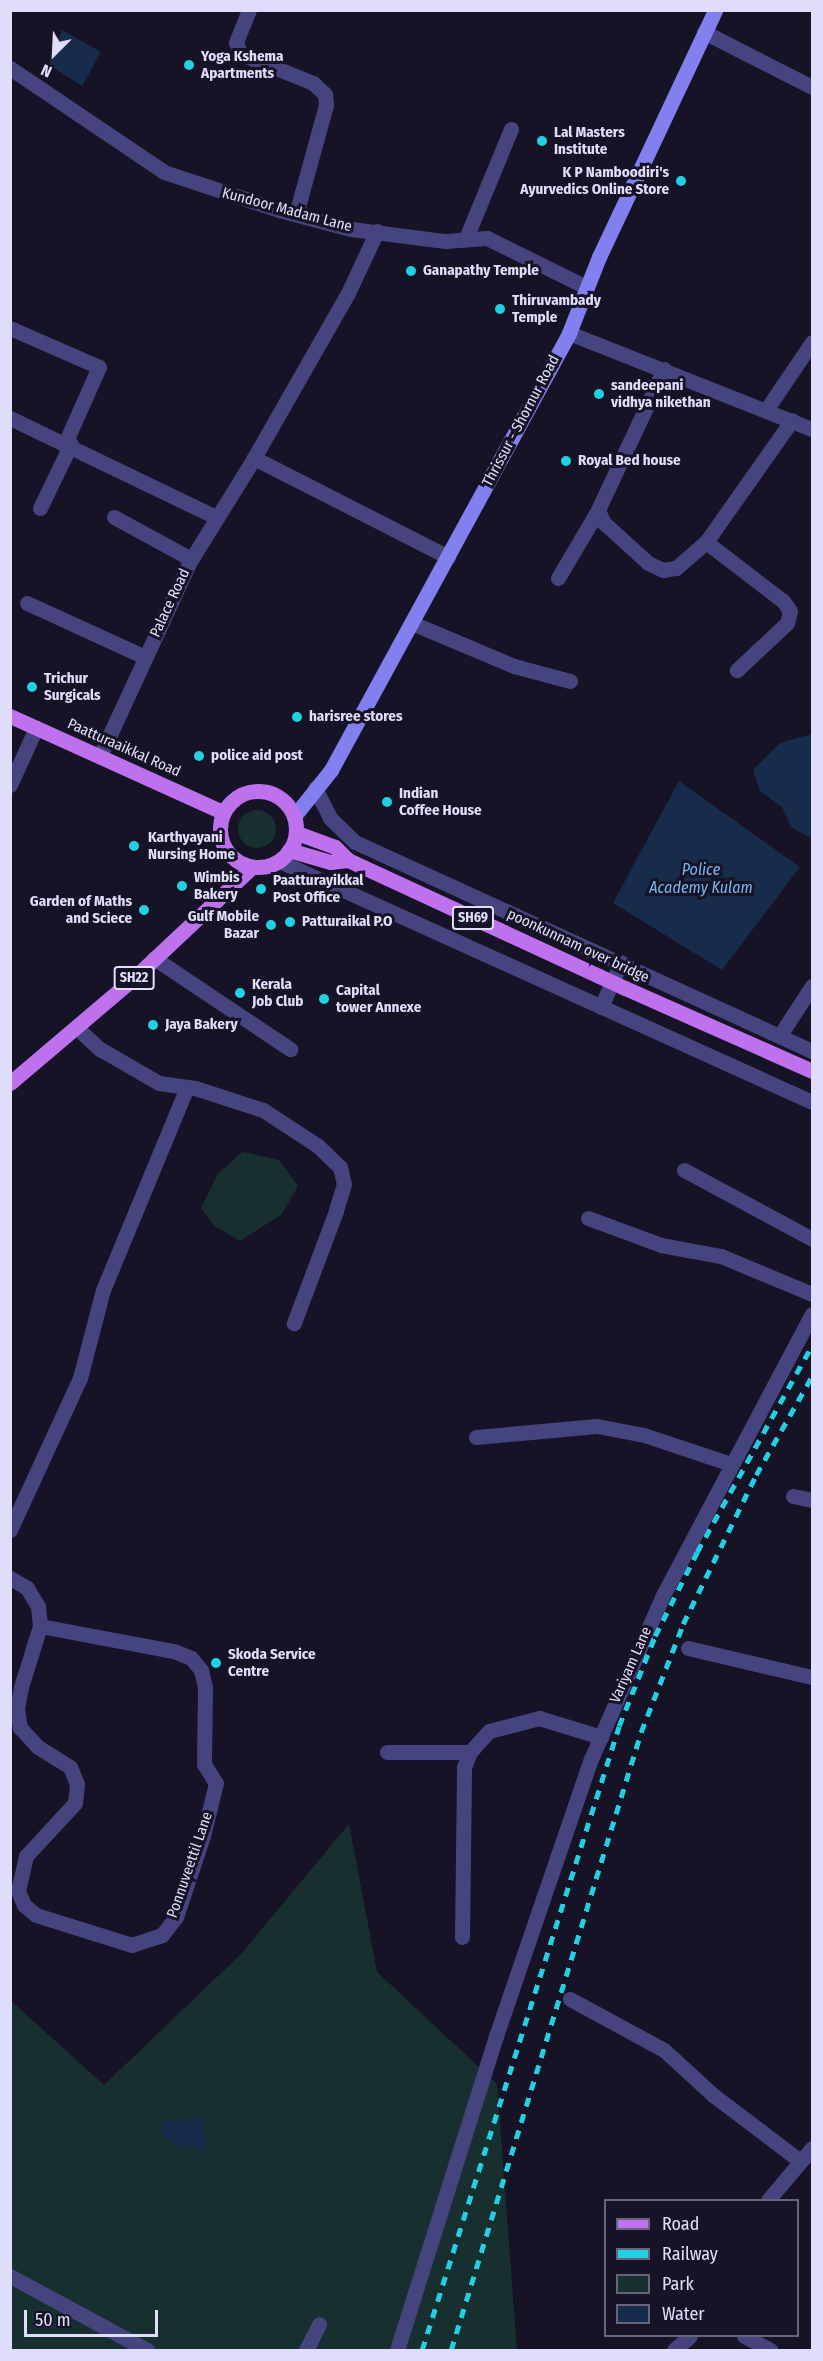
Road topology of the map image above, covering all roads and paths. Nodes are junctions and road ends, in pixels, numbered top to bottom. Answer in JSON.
{"nodes":[{"id":1,"x":249,"y":10,"type":"edge"},
{"id":2,"x":716,"y":10,"type":"edge"},
{"id":3,"x":704,"y":32,"type":"junction"},
{"id":4,"x":10,"y":68,"type":"edge"},
{"id":5,"x":813,"y":87,"type":"edge"},
{"id":6,"x":511,"y":129,"type":"dead end"},
{"id":7,"x":296,"y":214,"type":"junction"},
{"id":8,"x":377,"y":231,"type":"junction"},
{"id":9,"x":466,"y":238,"type":"junction"},
{"id":10,"x":586,"y":287,"type":"junction"},
{"id":11,"x":10,"y":327,"type":"edge"},
{"id":12,"x":569,"y":333,"type":"junction"},
{"id":13,"x":813,"y":342,"type":"edge"},
{"id":14,"x":664,"y":369,"type":"junction"},
{"id":15,"x":766,"y":410,"type":"junction"},
{"id":16,"x":10,"y":418,"type":"edge"},
{"id":17,"x":792,"y":420,"type":"junction"},
{"id":18,"x":813,"y":429,"type":"edge"},
{"id":19,"x":68,"y":443,"type":"junction"},
{"id":20,"x":254,"y":458,"type":"junction"},
{"id":21,"x":40,"y":508,"type":"dead end"},
{"id":22,"x":598,"y":510,"type":"junction"},
{"id":23,"x":114,"y":517,"type":"dead end"},
{"id":24,"x":216,"y":517,"type":"junction"},
{"id":25,"x":706,"y":542,"type":"junction"},
{"id":26,"x":448,"y":557,"type":"junction"},
{"id":27,"x":191,"y":559,"type":"junction"},
{"id":28,"x":558,"y":578,"type":"dead end"},
{"id":29,"x":27,"y":603,"type":"dead end"},
{"id":30,"x":412,"y":623,"type":"junction"},
{"id":31,"x":145,"y":657,"type":"junction"},
{"id":32,"x":737,"y":670,"type":"dead end"},
{"id":33,"x":570,"y":681,"type":"dead end"},
{"id":34,"x":10,"y":716,"type":"edge"},
{"id":35,"x":36,"y":728,"type":"junction"},
{"id":36,"x":100,"y":756,"type":"junction"},
{"id":37,"x":10,"y":785,"type":"edge"},
{"id":38,"x":315,"y":788,"type":"junction"},
{"id":39,"x":223,"y":812,"type":"junction"},
{"id":40,"x":295,"y":815,"type":"junction"},
{"id":41,"x":297,"y":834,"type":"junction"},
{"id":42,"x":284,"y":856,"type":"junction"},
{"id":43,"x":348,"y":860,"type":"junction"},
{"id":44,"x":252,"y":867,"type":"junction"},
{"id":45,"x":154,"y":958,"type":"junction"},
{"id":46,"x":621,"y":962,"type":"junction"},
{"id":47,"x":813,"y":986,"type":"edge"},
{"id":48,"x":601,"y":1007,"type":"junction"},
{"id":49,"x":76,"y":1027,"type":"junction"},
{"id":50,"x":780,"y":1035,"type":"junction"},
{"id":51,"x":290,"y":1049,"type":"dead end"},
{"id":52,"x":813,"y":1051,"type":"edge"},
{"id":53,"x":813,"y":1071,"type":"edge"},
{"id":54,"x":10,"y":1083,"type":"edge"},
{"id":55,"x":187,"y":1087,"type":"junction"},
{"id":56,"x":813,"y":1102,"type":"edge"},
{"id":57,"x":684,"y":1170,"type":"dead end"},
{"id":58,"x":588,"y":1218,"type":"dead end"},
{"id":59,"x":813,"y":1239,"type":"edge"},
{"id":60,"x":813,"y":1294,"type":"edge"},
{"id":61,"x":813,"y":1314,"type":"edge"},
{"id":62,"x":294,"y":1323,"type":"dead end"},
{"id":63,"x":476,"y":1437,"type":"dead end"},
{"id":64,"x":731,"y":1464,"type":"junction"},
{"id":65,"x":793,"y":1496,"type":"dead end"},
{"id":66,"x":813,"y":1500,"type":"edge"},
{"id":67,"x":10,"y":1530,"type":"edge"},
{"id":68,"x":10,"y":1578,"type":"edge"},
{"id":69,"x":40,"y":1626,"type":"junction"},
{"id":70,"x":688,"y":1648,"type":"dead end"},
{"id":71,"x":813,"y":1677,"type":"edge"},
{"id":72,"x":601,"y":1737,"type":"junction"},
{"id":73,"x":387,"y":1752,"type":"dead end"},
{"id":74,"x":470,"y":1752,"type":"junction"},
{"id":75,"x":462,"y":1937,"type":"dead end"},
{"id":76,"x":570,"y":1999,"type":"dead end"},
{"id":77,"x":813,"y":2148,"type":"edge"},
{"id":78,"x":799,"y":2160,"type":"junction"},
{"id":79,"x":769,"y":2199,"type":"edge"},
{"id":80,"x":10,"y":2276,"type":"edge"},
{"id":81,"x":319,"y":2324,"type":"dead end"},
{"id":82,"x":689,"y":2337,"type":"edge"},
{"id":83,"x":746,"y":2337,"type":"edge"},
{"id":84,"x":147,"y":2350,"type":"edge"},
{"id":85,"x":306,"y":2350,"type":"edge"},
{"id":86,"x":398,"y":2350,"type":"edge"},
{"id":87,"x":674,"y":2350,"type":"edge"},
{"id":88,"x":770,"y":2350,"type":"edge"}],
"edges":[{"from":1,"to":7,"type":"street"},
{"from":2,"to":3,"type":"main road","name":"Thrissur - Shornur Road"},
{"from":3,"to":5,"type":"street"},
{"from":3,"to":10,"type":"main road","name":"Thrissur - Shornur Road"},
{"from":4,"to":7,"type":"street","name":"Kundoor Madam Lane"},
{"from":6,"to":9,"type":"street"},
{"from":7,"to":8,"type":"street","name":"Kundoor Madam Lane"},
{"from":8,"to":9,"type":"street","name":"Kundoor Madam Lane"},
{"from":8,"to":20,"type":"street","name":"Palace Road"},
{"from":9,"to":10,"type":"street","name":"Kundoor Madam Lane"},
{"from":10,"to":12,"type":"main road","name":"Thrissur - Shornur Road"},
{"from":11,"to":19,"type":"street"},
{"from":12,"to":14,"type":"street"},
{"from":12,"to":26,"type":"main road","name":"Thrissur - Shornur Road"},
{"from":13,"to":15,"type":"street"},
{"from":14,"to":15,"type":"street"},
{"from":14,"to":22,"type":"street"},
{"from":15,"to":17,"type":"street"},
{"from":16,"to":19,"type":"street"},
{"from":17,"to":18,"type":"street"},
{"from":17,"to":25,"type":"street"},
{"from":19,"to":21,"type":"street"},
{"from":19,"to":24,"type":"street"},
{"from":20,"to":24,"type":"street","name":"Palace Road"},
{"from":20,"to":26,"type":"street"},
{"from":22,"to":25,"type":"street"},
{"from":22,"to":28,"type":"street"},
{"from":23,"to":27,"type":"street"},
{"from":24,"to":27,"type":"street","name":"Palace Road"},
{"from":25,"to":32,"type":"street"},
{"from":26,"to":30,"type":"main road","name":"Thrissur - Shornur Road"},
{"from":27,"to":31,"type":"street","name":"Palace Road"},
{"from":29,"to":31,"type":"street"},
{"from":30,"to":33,"type":"street"},
{"from":30,"to":38,"type":"main road","name":"Thrissur - Shornur Road"},
{"from":31,"to":36,"type":"street","name":"Palace Road"},
{"from":34,"to":35,"type":"main road","name":"Paatturaaikkal Road"},
{"from":35,"to":36,"type":"main road","name":"Paatturaaikkal Road"},
{"from":35,"to":37,"type":"street"},
{"from":36,"to":39,"type":"main road","name":"Paatturaaikkal Road"},
{"from":38,"to":40,"type":"main road","name":"Thrissur - Shornur Road"},
{"from":38,"to":46,"type":"street"},
{"from":39,"to":40,"type":"main road"},
{"from":39,"to":44,"type":"main road"},
{"from":40,"to":41,"type":"main road"},
{"from":41,"to":42,"type":"main road"},
{"from":41,"to":43,"type":"main road","name":"poonkunnam over bridge","number":"SH69"},
{"from":42,"to":43,"type":"main road","name":"poonkunnam over bridge","number":"SH69"},
{"from":42,"to":44,"type":"main road","number":"SH69"},
{"from":42,"to":48,"type":"street"},
{"from":43,"to":53,"type":"main road","name":"poonkunnam over bridge","number":"SH69","bridge":true},
{"from":44,"to":45,"type":"main road","number":"SH22"},
{"from":45,"to":49,"type":"main road","number":"SH22"},
{"from":45,"to":51,"type":"street"},
{"from":46,"to":48,"type":"street"},
{"from":46,"to":50,"type":"street"},
{"from":47,"to":50,"type":"street"},
{"from":48,"to":56,"type":"street"},
{"from":49,"to":54,"type":"main road","number":"SH22"},
{"from":49,"to":55,"type":"street"},
{"from":50,"to":52,"type":"street"},
{"from":55,"to":62,"type":"street"},
{"from":55,"to":67,"type":"street"},
{"from":57,"to":59,"type":"street"},
{"from":58,"to":60,"type":"street"},
{"from":61,"to":64,"type":"street","name":"Variyam Lane"},
{"from":63,"to":64,"type":"street"},
{"from":64,"to":72,"type":"street","name":"Variyam Lane"},
{"from":65,"to":66,"type":"street"},
{"from":68,"to":69,"type":"street"},
{"from":69,"to":69,"type":"street","name":"Ponnuveettil Lane"},
{"from":70,"to":71,"type":"street"},
{"from":72,"to":74,"type":"street"},
{"from":72,"to":86,"type":"street","name":"Variyam Lane"},
{"from":73,"to":74,"type":"street"},
{"from":74,"to":75,"type":"street"},
{"from":76,"to":78,"type":"street"},
{"from":77,"to":78,"type":"street"},
{"from":78,"to":79,"type":"street"},
{"from":80,"to":84,"type":"street"},
{"from":81,"to":85,"type":"street"},
{"from":82,"to":87,"type":"street"},
{"from":83,"to":88,"type":"street"}]}
